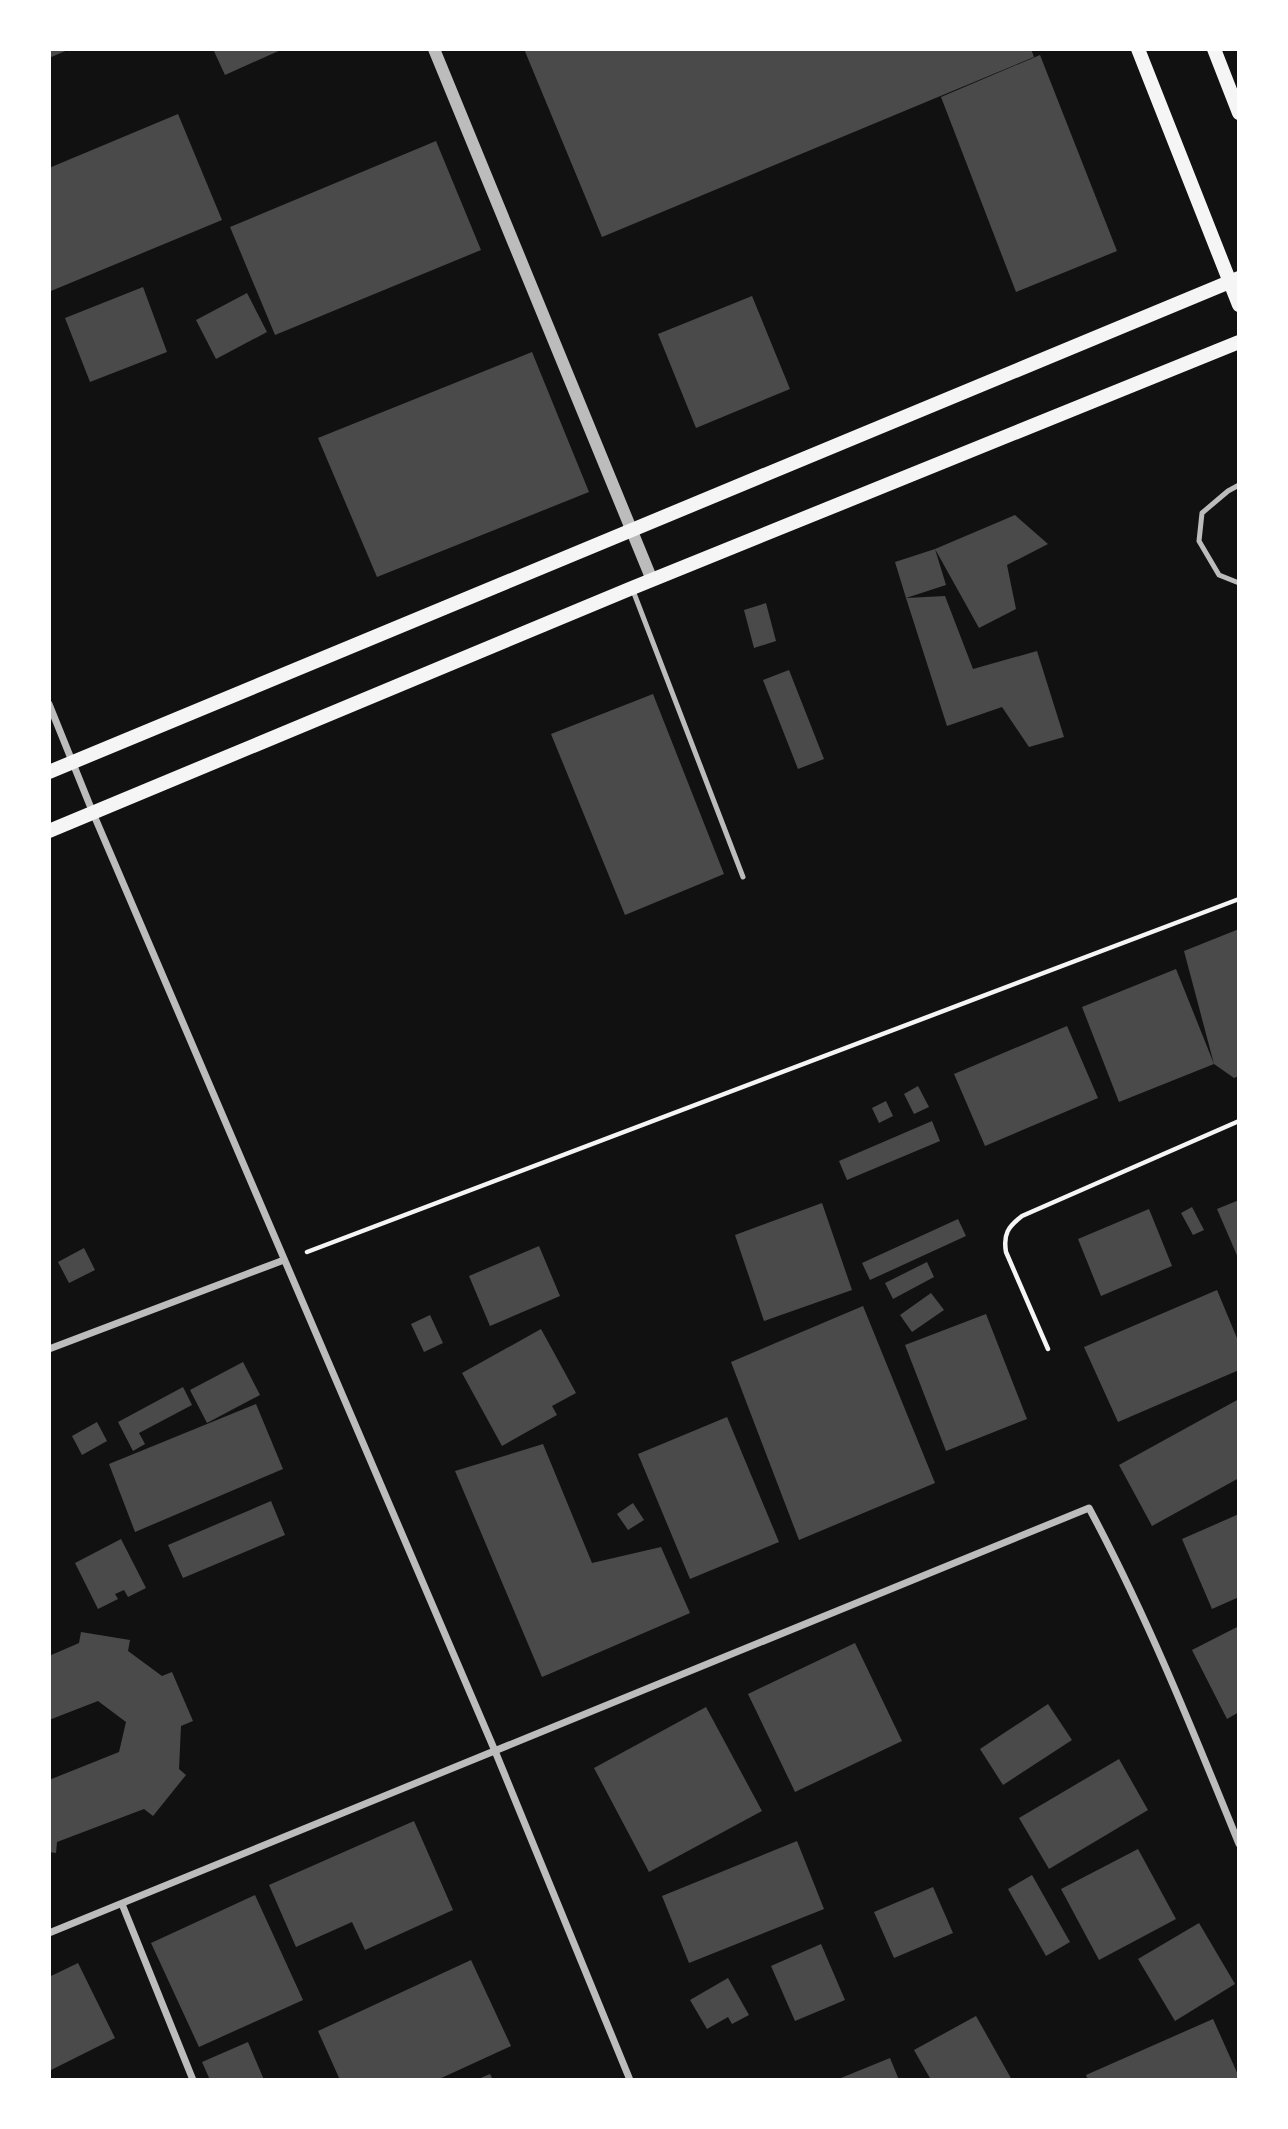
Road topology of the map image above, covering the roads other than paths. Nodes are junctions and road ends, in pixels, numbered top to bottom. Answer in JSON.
{"nodes":[{"id":1,"x":434,"y":49,"type":"edge"},
{"id":2,"x":1138,"y":49,"type":"edge"},
{"id":3,"x":1214,"y":49,"type":"edge"},
{"id":4,"x":1239,"y":113,"type":"edge"},
{"id":5,"x":1234,"y":280,"type":"edge"},
{"id":6,"x":1239,"y":305,"type":"edge"},
{"id":7,"x":1239,"y":342,"type":"edge"},
{"id":8,"x":1239,"y":485,"type":"edge"},
{"id":9,"x":631,"y":532,"type":"junction"},
{"id":10,"x":652,"y":580,"type":"junction"},
{"id":11,"x":1239,"y":583,"type":"edge"},
{"id":12,"x":632,"y":588,"type":"junction"},
{"id":13,"x":49,"y":704,"type":"edge"},
{"id":14,"x":73,"y":763,"type":"junction"},
{"id":15,"x":49,"y":772,"type":"edge"},
{"id":16,"x":93,"y":813,"type":"junction"},
{"id":17,"x":49,"y":831,"type":"edge"},
{"id":18,"x":743,"y":877,"type":"dead end"},
{"id":19,"x":284,"y":1260,"type":"junction"},
{"id":20,"x":49,"y":1349,"type":"edge"},
{"id":21,"x":495,"y":1751,"type":"junction"},
{"id":22,"x":1239,"y":1844,"type":"edge"},
{"id":23,"x":122,"y":1904,"type":"junction"},
{"id":24,"x":49,"y":1933,"type":"edge"},
{"id":25,"x":192,"y":2080,"type":"edge"},
{"id":26,"x":629,"y":2080,"type":"edge"}],
"edges":[{"from":1,"to":9,"type":"street"},
{"from":2,"to":5,"type":"main road"},
{"from":3,"to":4,"type":"main road"},
{"from":5,"to":6,"type":"main road"},
{"from":5,"to":9,"type":"main road"},
{"from":7,"to":10,"type":"main road"},
{"from":8,"to":11,"type":"lane"},
{"from":9,"to":10,"type":"street"},
{"from":9,"to":14,"type":"main road"},
{"from":10,"to":12,"type":"main road"},
{"from":12,"to":16,"type":"main road"},
{"from":12,"to":18,"type":"lane"},
{"from":13,"to":14,"type":"street"},
{"from":14,"to":15,"type":"main road"},
{"from":14,"to":16,"type":"street"},
{"from":16,"to":17,"type":"main road"},
{"from":16,"to":19,"type":"street"},
{"from":19,"to":20,"type":"street"},
{"from":19,"to":21,"type":"street"},
{"from":21,"to":22,"type":"street"},
{"from":21,"to":23,"type":"street"},
{"from":21,"to":26,"type":"street"},
{"from":23,"to":24,"type":"street"},
{"from":23,"to":25,"type":"street"}]}
